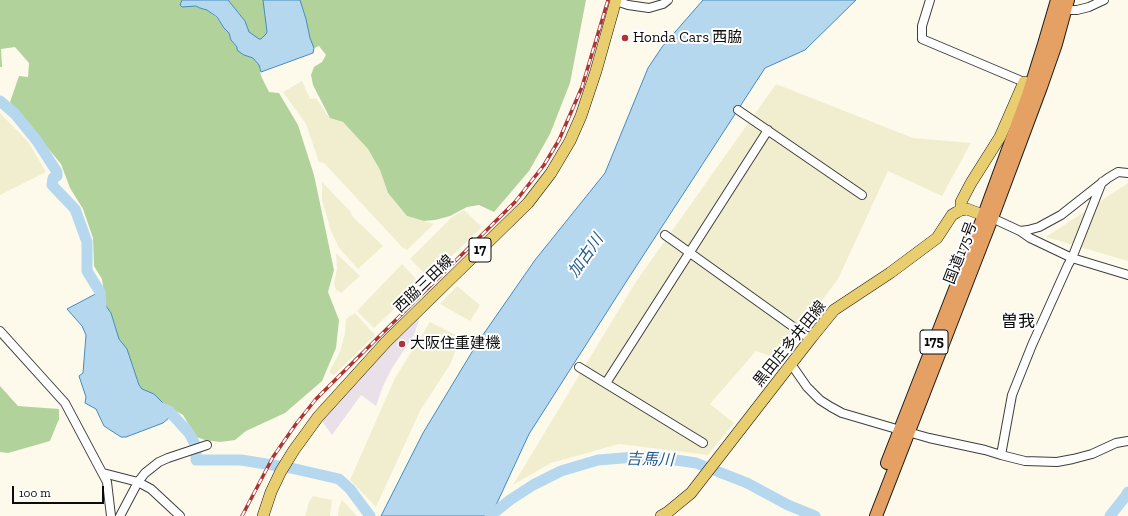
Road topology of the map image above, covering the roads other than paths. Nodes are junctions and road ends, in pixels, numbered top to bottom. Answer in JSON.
{"nodes":[{"id":1,"x":616,"y":0,"type":"edge"},
{"id":2,"x":668,"y":0,"type":"edge"},
{"id":3,"x":930,"y":0,"type":"edge"},
{"id":4,"x":1104,"y":0,"type":"edge"},
{"id":5,"x":1061,"y":4,"type":"edge"},
{"id":6,"x":1028,"y":83,"type":"junction"},
{"id":7,"x":738,"y":110,"type":"dead end"},
{"id":8,"x":768,"y":130,"type":"junction"},
{"id":9,"x":1128,"y":173,"type":"edge"},
{"id":10,"x":1102,"y":182,"type":"junction"},
{"id":11,"x":862,"y":195,"type":"dead end"},
{"id":12,"x":961,"y":210,"type":"junction"},
{"id":13,"x":988,"y":216,"type":"junction"},
{"id":14,"x":1020,"y":231,"type":"junction"},
{"id":15,"x":665,"y":235,"type":"dead end"},
{"id":16,"x":689,"y":253,"type":"junction"},
{"id":17,"x":1072,"y":258,"type":"junction"},
{"id":18,"x":1128,"y":275,"type":"edge"},
{"id":19,"x":0,"y":331,"type":"edge"},
{"id":20,"x":812,"y":337,"type":"junction"},
{"id":21,"x":791,"y":364,"type":"junction"},
{"id":22,"x":579,"y":366,"type":"dead end"},
{"id":23,"x":606,"y":383,"type":"junction"},
{"id":24,"x":904,"y":431,"type":"junction"},
{"id":25,"x":1128,"y":440,"type":"edge"},
{"id":26,"x":703,"y":443,"type":"dead end"},
{"id":27,"x":207,"y":445,"type":"dead end"},
{"id":28,"x":1001,"y":455,"type":"junction"},
{"id":29,"x":889,"y":470,"type":"junction"},
{"id":30,"x":103,"y":473,"type":"junction"},
{"id":31,"x":138,"y":482,"type":"junction"},
{"id":32,"x":665,"y":515,"type":"edge"},
{"id":33,"x":111,"y":516,"type":"edge"},
{"id":34,"x":120,"y":516,"type":"edge"},
{"id":35,"x":180,"y":516,"type":"edge"},
{"id":36,"x":262,"y":516,"type":"edge"},
{"id":37,"x":867,"y":516,"type":"edge"},
{"id":38,"x":876,"y":516,"type":"edge"}],
"edges":[{"from":1,"to":2,"type":"street"},
{"from":1,"to":36,"type":"main road","name":"西脇三田線","number":"17"},
{"from":3,"to":6,"type":"street"},
{"from":4,"to":5,"type":"street"},
{"from":5,"to":6,"type":"highway","name":"国道175号","number":"175"},
{"from":5,"to":13,"type":"highway","name":"国道175号","number":"175"},
{"from":6,"to":12,"type":"main road"},
{"from":6,"to":13,"type":"highway","name":"国道175号","number":"175"},
{"from":7,"to":8,"type":"street"},
{"from":8,"to":11,"type":"street"},
{"from":8,"to":16,"type":"street"},
{"from":9,"to":10,"type":"street"},
{"from":10,"to":14,"type":"street"},
{"from":10,"to":17,"type":"street"},
{"from":12,"to":13,"type":"main road"},
{"from":12,"to":20,"type":"main road","name":"黒田庄多井田線"},
{"from":13,"to":14,"type":"street"},
{"from":13,"to":24,"type":"highway","name":"国道175号","number":"175"},
{"from":14,"to":17,"type":"street"},
{"from":15,"to":16,"type":"street"},
{"from":16,"to":20,"type":"street"},
{"from":16,"to":23,"type":"street"},
{"from":17,"to":18,"type":"street"},
{"from":17,"to":28,"type":"street"},
{"from":19,"to":30,"type":"street"},
{"from":20,"to":21,"type":"main road","name":"黒田庄多井田線"},
{"from":21,"to":24,"type":"street"},
{"from":21,"to":32,"type":"main road","name":"黒田庄多井田線"},
{"from":22,"to":23,"type":"street"},
{"from":23,"to":26,"type":"street"},
{"from":24,"to":28,"type":"street"},
{"from":24,"to":29,"type":"highway","name":"国道175号","number":"175"},
{"from":25,"to":28,"type":"street"},
{"from":27,"to":31,"type":"street"},
{"from":29,"to":37,"type":"highway","name":"国道175号","number":"175"},
{"from":29,"to":38,"type":"highway","name":"国道175号","number":"175"},
{"from":30,"to":31,"type":"street"},
{"from":30,"to":33,"type":"street"},
{"from":31,"to":34,"type":"street"},
{"from":31,"to":35,"type":"street"}]}
